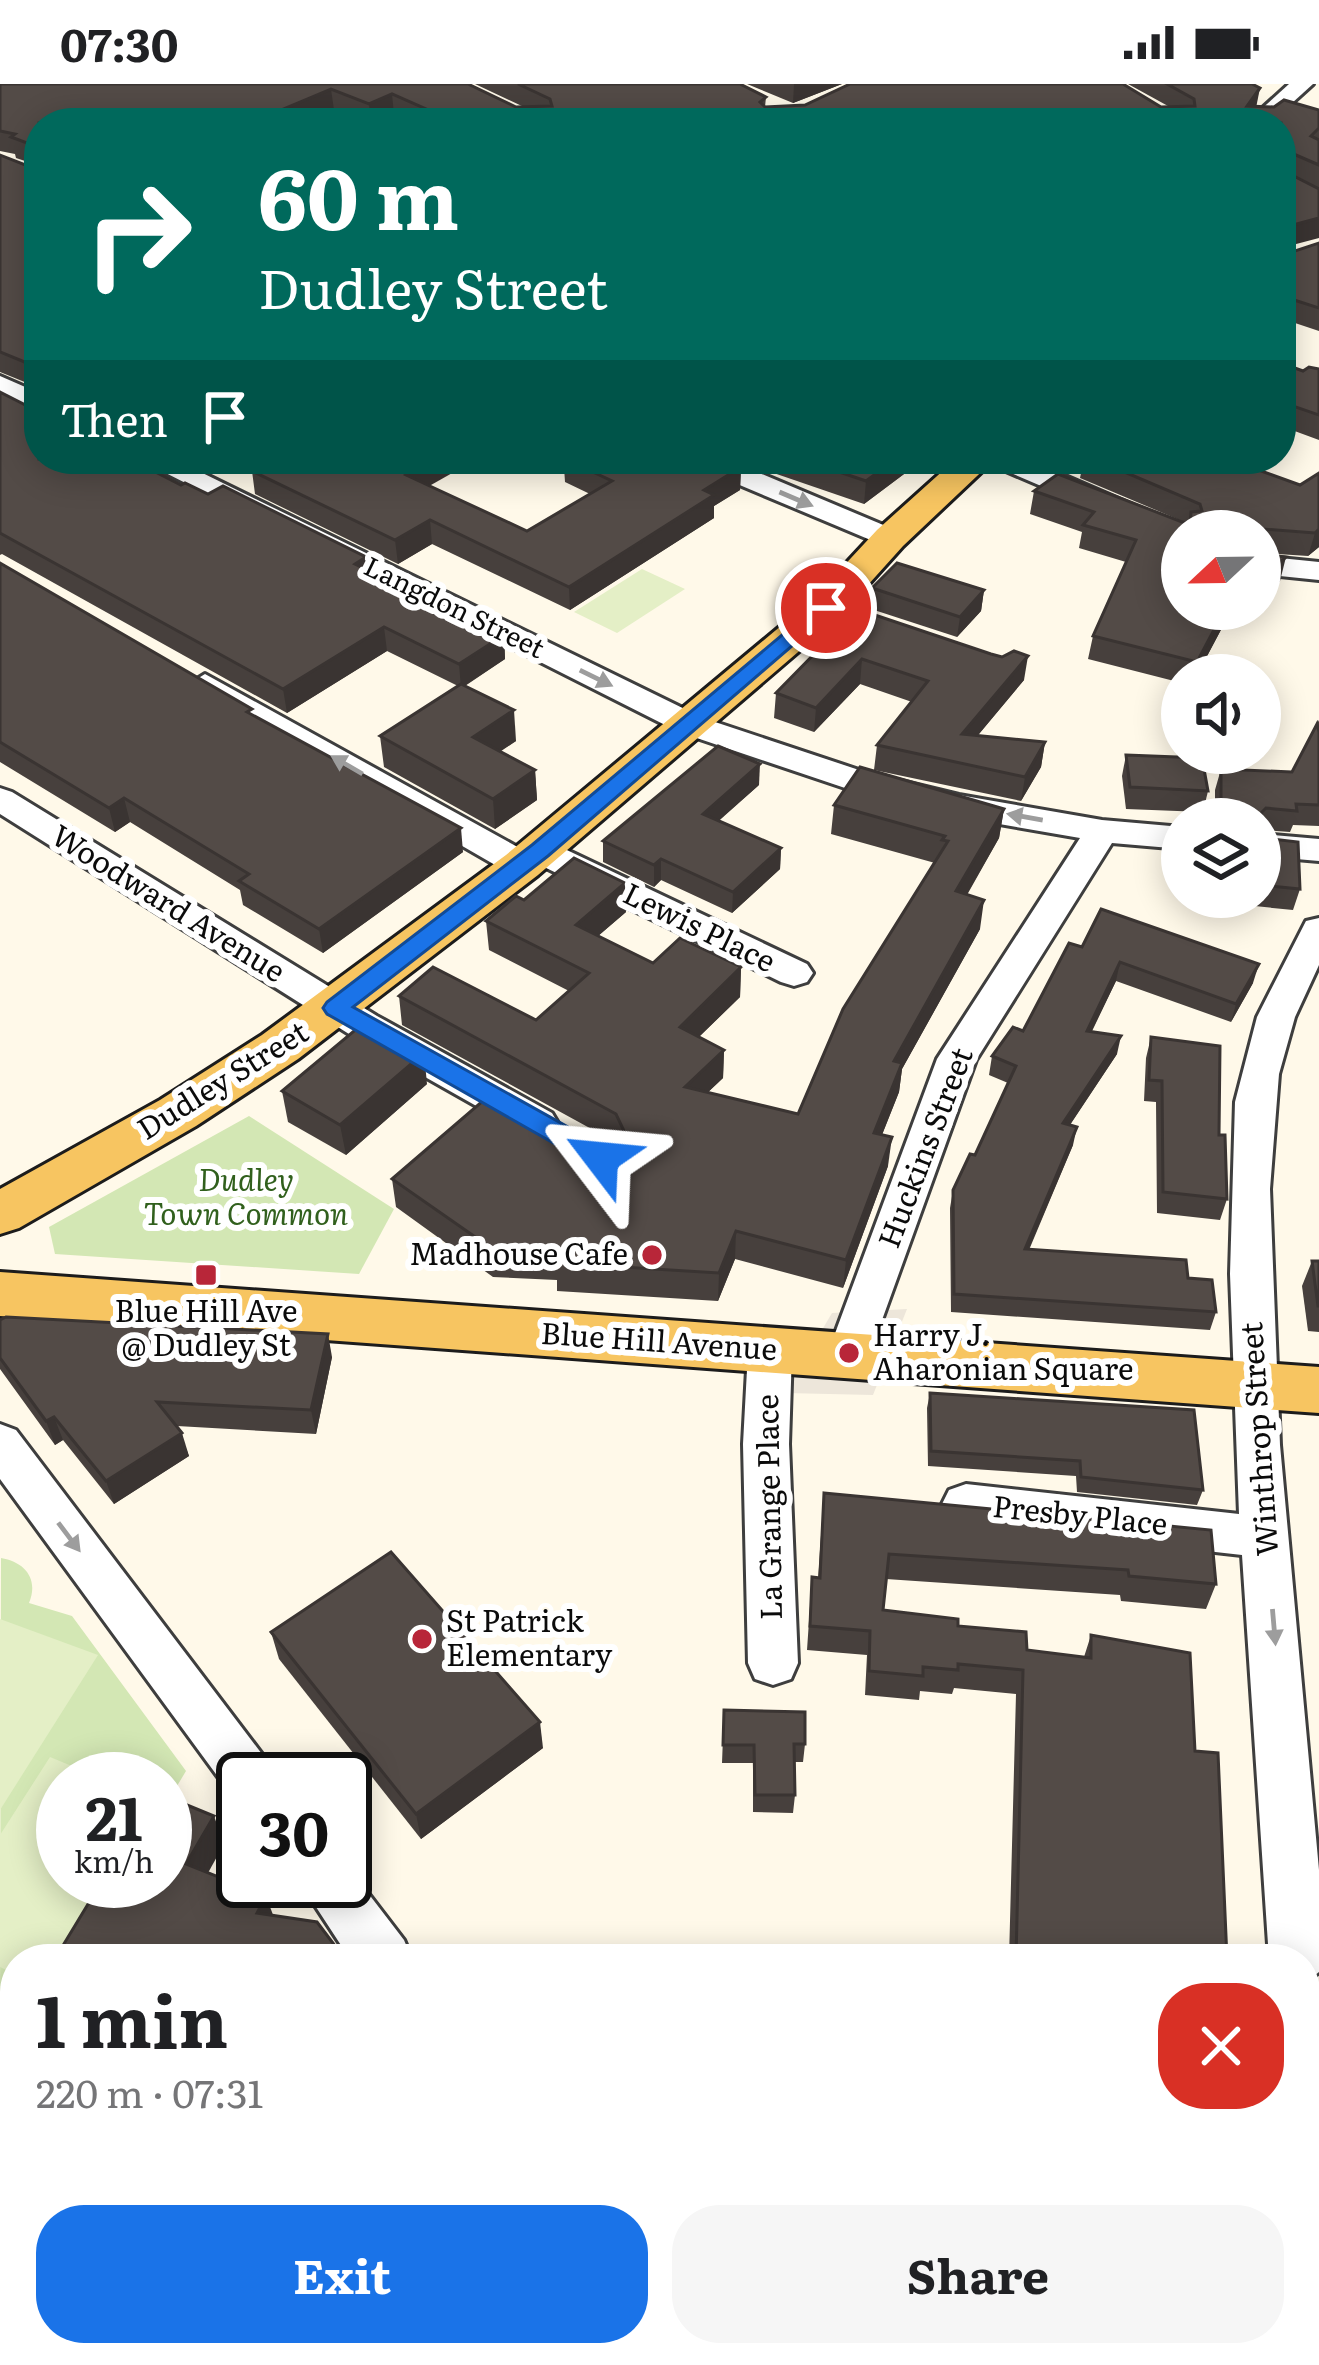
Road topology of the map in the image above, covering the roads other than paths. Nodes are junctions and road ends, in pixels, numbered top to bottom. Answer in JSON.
{"nodes":[{"id":1,"x":1302,"y":84,"type":"edge"},
{"id":2,"x":1275,"y":108,"type":"edge"},
{"id":3,"x":182,"y":474,"type":"edge"},
{"id":4,"x":738,"y":474,"type":"edge"},
{"id":5,"x":959,"y":474,"type":"edge"},
{"id":6,"x":1037,"y":474,"type":"edge"},
{"id":7,"x":1161,"y":527,"type":"edge"},
{"id":8,"x":890,"y":538,"type":"junction"},
{"id":9,"x":1281,"y":567,"type":"edge"},
{"id":10,"x":1319,"y":571,"type":"edge"},
{"id":11,"x":174,"y":666,"type":"edge"},
{"id":12,"x":691,"y":725,"type":"junction"},
{"id":13,"x":0,"y":799,"type":"edge"},
{"id":14,"x":1102,"y":831,"type":"junction"},
{"id":15,"x":1161,"y":836,"type":"edge"},
{"id":16,"x":1281,"y":846,"type":"edge"},
{"id":17,"x":1319,"y":850,"type":"edge"},
{"id":18,"x":531,"y":858,"type":"junction"},
{"id":19,"x":1319,"y":930,"type":"edge"},
{"id":20,"x":794,"y":974,"type":"dead end"},
{"id":21,"x":336,"y":1008,"type":"junction"},
{"id":22,"x":581,"y":1147,"type":"edge"},
{"id":23,"x":0,"y":1214,"type":"edge"},
{"id":24,"x":0,"y":1294,"type":"edge"},
{"id":25,"x":770,"y":1351,"type":"junction"},
{"id":26,"x":849,"y":1355,"type":"junction"},
{"id":27,"x":1251,"y":1385,"type":"junction"},
{"id":28,"x":1319,"y":1390,"type":"edge"},
{"id":29,"x":4,"y":1459,"type":"edge"},
{"id":30,"x":966,"y":1504,"type":"edge"},
{"id":31,"x":1266,"y":1537,"type":"junction"},
{"id":32,"x":773,"y":1664,"type":"dead end"},
{"id":33,"x":229,"y":1752,"type":"edge"},
{"id":34,"x":346,"y":1908,"type":"edge"},
{"id":35,"x":373,"y":1944,"type":"edge"},
{"id":36,"x":1296,"y":1944,"type":"edge"}],
"edges":[{"from":1,"to":2,"type":"street"},
{"from":3,"to":12,"type":"street","name":"Langdon Street","one_way":true},
{"from":4,"to":8,"type":"street","one_way":true},
{"from":5,"to":8,"type":"main road","name":"Dudley Street"},
{"from":6,"to":7,"type":"street"},
{"from":8,"to":12,"type":"main road","name":"Dudley Street"},
{"from":9,"to":10,"type":"street"},
{"from":18,"to":11,"type":"street","name":"Lewis Place","one_way":true},
{"from":14,"to":12,"type":"street","name":"Langdon Street","one_way":true},
{"from":12,"to":18,"type":"main road","name":"Dudley Street"},
{"from":13,"to":21,"type":"street","name":"Woodward Avenue"},
{"from":14,"to":15,"type":"street","name":"Langdon Street"},
{"from":14,"to":26,"type":"street","name":"Huckins Street"},
{"from":16,"to":17,"type":"street"},
{"from":18,"to":20,"type":"street","name":"Lewis Place"},
{"from":18,"to":21,"type":"main road","name":"Dudley Street"},
{"from":19,"to":27,"type":"street","name":"Winthrop Street"},
{"from":21,"to":22,"type":"street","name":"Woodward Avenue"},
{"from":21,"to":23,"type":"main road","name":"Dudley Street"},
{"from":24,"to":25,"type":"main road","name":"Blue Hill Avenue"},
{"from":25,"to":26,"type":"main road","name":"Blue Hill Avenue"},
{"from":25,"to":32,"type":"street","name":"La Grange Place"},
{"from":26,"to":27,"type":"main road","name":"Blue Hill Avenue"},
{"from":27,"to":28,"type":"main road","name":"Blue Hill Avenue"},
{"from":27,"to":31,"type":"street","name":"Winthrop Street"},
{"from":29,"to":33,"type":"street","one_way":true},
{"from":30,"to":31,"type":"street","name":"Presby Place"},
{"from":31,"to":36,"type":"street","name":"Winthrop Street","one_way":true},
{"from":34,"to":35,"type":"street"}]}
